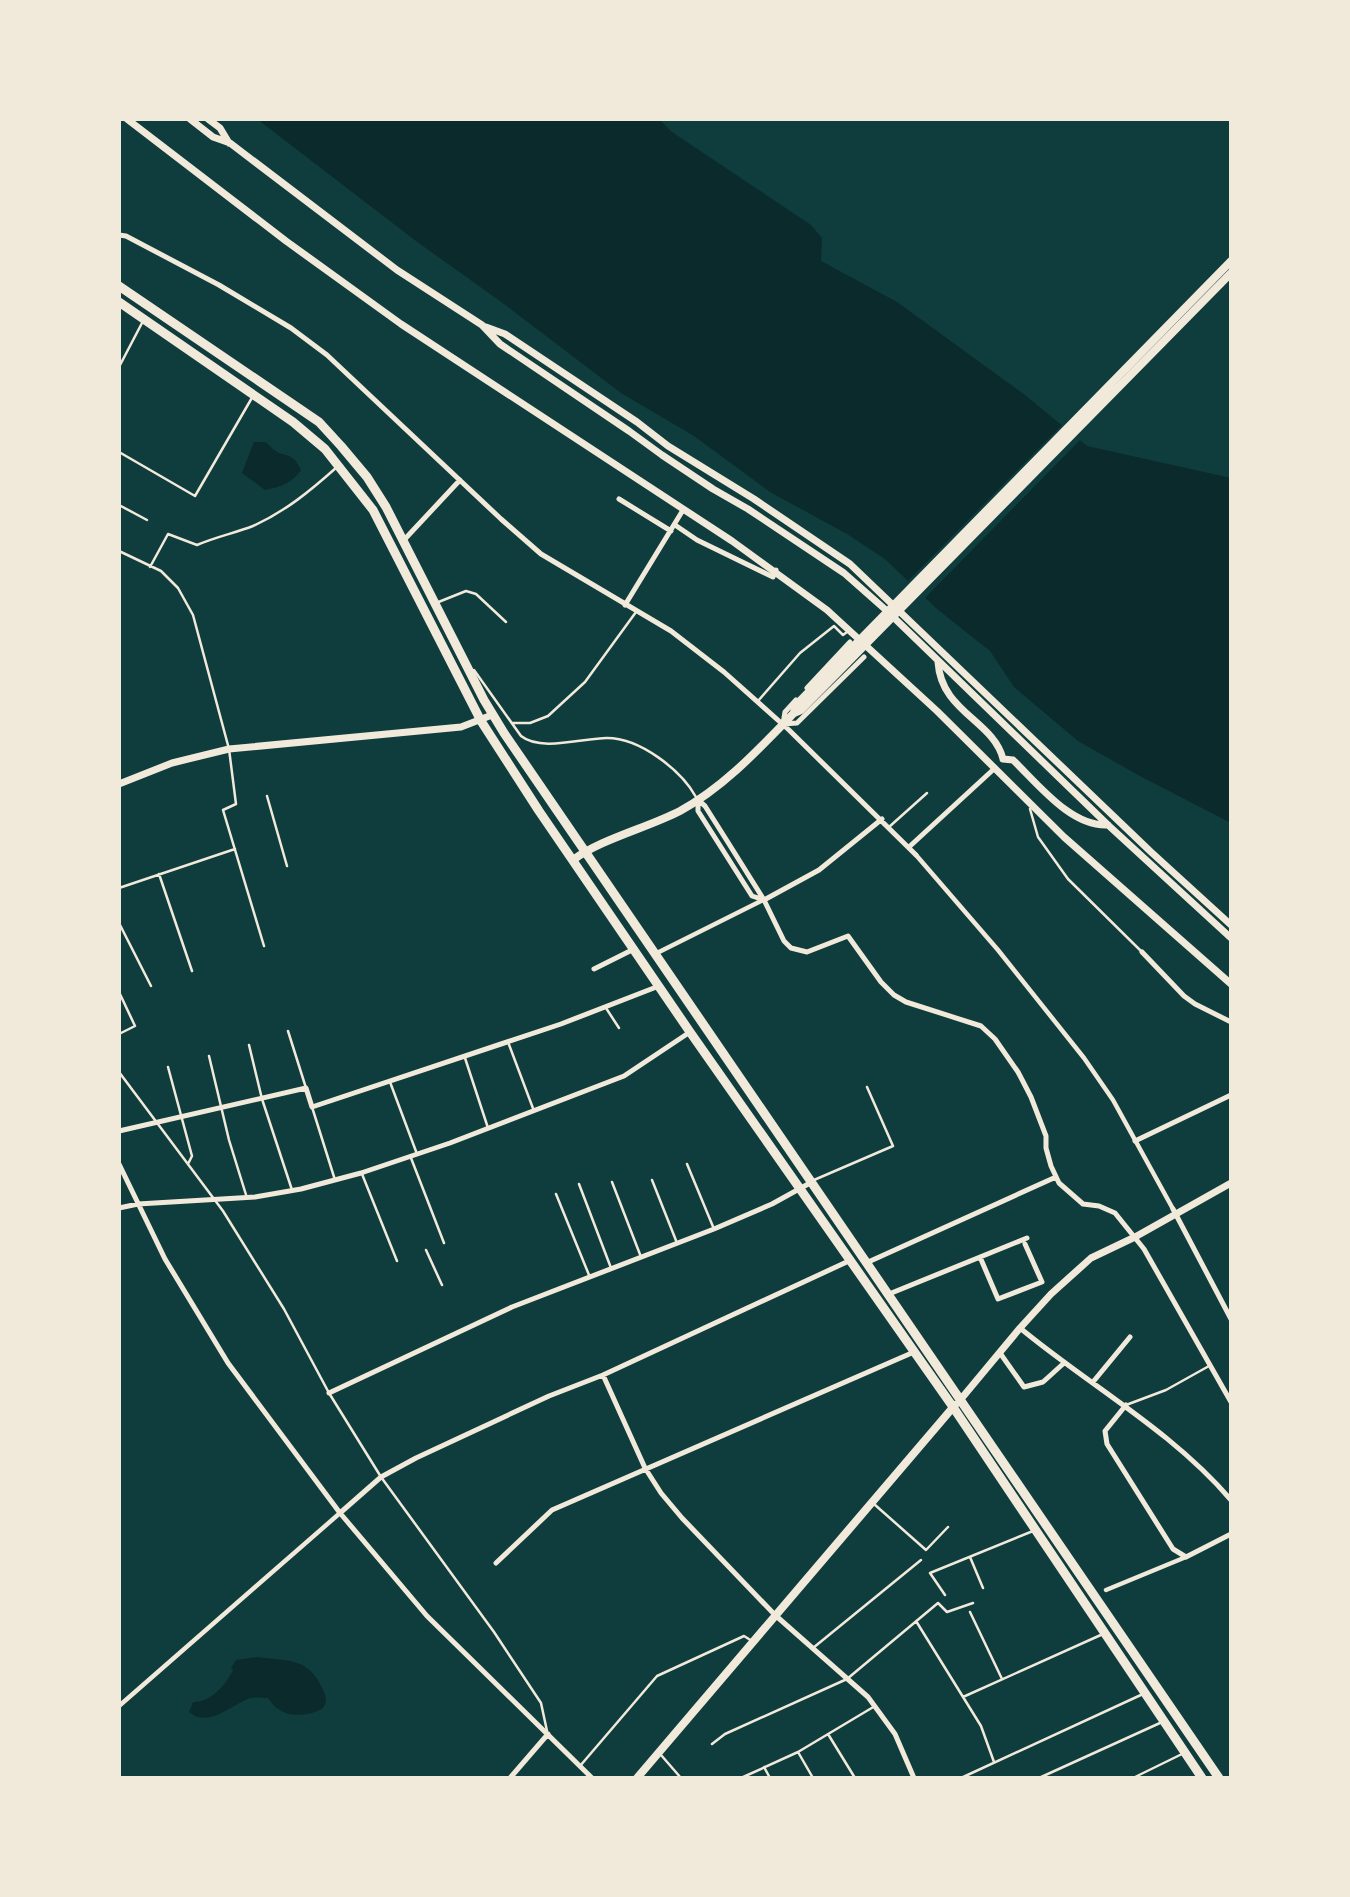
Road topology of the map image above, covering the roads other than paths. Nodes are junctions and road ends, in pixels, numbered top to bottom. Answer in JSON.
{"nodes":[{"id":1,"x":127,"y":119,"type":"edge"},
{"id":2,"x":190,"y":119,"type":"edge"},
{"id":3,"x":208,"y":119,"type":"edge"},
{"id":4,"x":230,"y":143,"type":"junction"},
{"id":5,"x":119,"y":235,"type":"edge"},
{"id":6,"x":1231,"y":261,"type":"edge"},
{"id":7,"x":1231,"y":273,"type":"edge"},
{"id":8,"x":119,"y":286,"type":"edge"},
{"id":9,"x":129,"y":293,"type":"junction"},
{"id":10,"x":120,"y":304,"type":"edge"},
{"id":11,"x":144,"y":320,"type":"junction"},
{"id":12,"x":482,"y":326,"type":"junction"},
{"id":13,"x":119,"y":367,"type":"edge"},
{"id":14,"x":253,"y":396,"type":"junction"},
{"id":15,"x":119,"y":452,"type":"edge"},
{"id":16,"x":339,"y":465,"type":"junction"},
{"id":17,"x":460,"y":480,"type":"junction"},
{"id":18,"x":619,"y":499,"type":"dead end"},
{"id":19,"x":119,"y":505,"type":"edge"},
{"id":20,"x":683,"y":510,"type":"junction"},
{"id":21,"x":147,"y":520,"type":"dead end"},
{"id":22,"x":673,"y":528,"type":"junction"},
{"id":23,"x":404,"y":540,"type":"junction"},
{"id":24,"x":119,"y":551,"type":"edge"},
{"id":25,"x":150,"y":567,"type":"junction"},
{"id":26,"x":776,"y":570,"type":"junction"},
{"id":27,"x":436,"y":603,"type":"junction"},
{"id":28,"x":625,"y":606,"type":"junction"},
{"id":29,"x":636,"y":612,"type":"junction"},
{"id":30,"x":506,"y":622,"type":"dead end"},
{"id":31,"x":851,"y":629,"type":"junction"},
{"id":32,"x":850,"y":642,"type":"dead end"},
{"id":33,"x":864,"y":656,"type":"dead end"},
{"id":34,"x":464,"y":659,"type":"junction"},
{"id":35,"x":938,"y":661,"type":"junction"},
{"id":36,"x":758,"y":701,"type":"junction"},
{"id":37,"x":794,"y":713,"type":"junction"},
{"id":38,"x":492,"y":715,"type":"junction"},
{"id":39,"x":481,"y":721,"type":"junction"},
{"id":40,"x":512,"y":723,"type":"junction"},
{"id":41,"x":783,"y":724,"type":"junction"},
{"id":42,"x":229,"y":749,"type":"junction"},
{"id":43,"x":1003,"y":760,"type":"junction"},
{"id":44,"x":995,"y":768,"type":"junction"},
{"id":45,"x":119,"y":784,"type":"edge"},
{"id":46,"x":927,"y":793,"type":"dead end"},
{"id":47,"x":267,"y":796,"type":"dead end"},
{"id":48,"x":698,"y":800,"type":"junction"},
{"id":49,"x":1030,"y":809,"type":"dead end"},
{"id":50,"x":882,"y":819,"type":"junction"},
{"id":51,"x":1108,"y":825,"type":"junction"},
{"id":52,"x":889,"y":827,"type":"junction"},
{"id":53,"x":909,"y":848,"type":"junction"},
{"id":54,"x":234,"y":849,"type":"junction"},
{"id":55,"x":584,"y":852,"type":"junction"},
{"id":56,"x":916,"y":855,"type":"joint"},
{"id":57,"x":573,"y":860,"type":"junction"},
{"id":58,"x":287,"y":866,"type":"dead end"},
{"id":59,"x":159,"y":874,"type":"junction"},
{"id":60,"x":119,"y":888,"type":"edge"},
{"id":61,"x":764,"y":900,"type":"junction"},
{"id":62,"x":119,"y":923,"type":"edge"},
{"id":63,"x":1231,"y":925,"type":"edge"},
{"id":64,"x":1231,"y":938,"type":"edge"},
{"id":65,"x":264,"y":946,"type":"dead end"},
{"id":66,"x":634,"y":949,"type":"junction"},
{"id":67,"x":1142,"y":952,"type":"joint"},
{"id":68,"x":654,"y":955,"type":"junction"},
{"id":69,"x":594,"y":969,"type":"dead end"},
{"id":70,"x":192,"y":971,"type":"dead end"},
{"id":71,"x":1231,"y":984,"type":"edge"},
{"id":72,"x":152,"y":986,"type":"dead end"},
{"id":73,"x":659,"y":986,"type":"junction"},
{"id":74,"x":119,"y":992,"type":"edge"},
{"id":75,"x":606,"y":1008,"type":"junction"},
{"id":76,"x":1231,"y":1022,"type":"edge"},
{"id":77,"x":619,"y":1028,"type":"dead end"},
{"id":78,"x":288,"y":1031,"type":"dead end"},
{"id":79,"x":690,"y":1032,"type":"junction"},
{"id":80,"x":119,"y":1034,"type":"edge"},
{"id":81,"x":508,"y":1042,"type":"junction"},
{"id":82,"x":249,"y":1045,"type":"dead end"},
{"id":83,"x":209,"y":1056,"type":"dead end"},
{"id":84,"x":464,"y":1057,"type":"junction"},
{"id":85,"x":168,"y":1068,"type":"dead end"},
{"id":86,"x":119,"y":1072,"type":"edge"},
{"id":87,"x":390,"y":1081,"type":"junction"},
{"id":88,"x":867,"y":1087,"type":"dead end"},
{"id":89,"x":306,"y":1088,"type":"junction"},
{"id":90,"x":1231,"y":1095,"type":"edge"},
{"id":91,"x":262,"y":1098,"type":"junction"},
{"id":92,"x":312,"y":1107,"type":"junction"},
{"id":93,"x":222,"y":1108,"type":"junction"},
{"id":94,"x":534,"y":1111,"type":"junction"},
{"id":95,"x":182,"y":1116,"type":"junction"},
{"id":96,"x":156,"y":1121,"type":"junction"},
{"id":97,"x":488,"y":1128,"type":"junction"},
{"id":98,"x":119,"y":1131,"type":"edge"},
{"id":99,"x":1135,"y":1141,"type":"junction"},
{"id":100,"x":414,"y":1155,"type":"junction"},
{"id":101,"x":119,"y":1164,"type":"edge"},
{"id":102,"x":188,"y":1164,"type":"junction"},
{"id":103,"x":687,"y":1164,"type":"dead end"},
{"id":104,"x":361,"y":1173,"type":"junction"},
{"id":105,"x":1056,"y":1177,"type":"junction"},
{"id":106,"x":335,"y":1180,"type":"junction"},
{"id":107,"x":652,"y":1180,"type":"dead end"},
{"id":108,"x":612,"y":1182,"type":"dead end"},
{"id":109,"x":810,"y":1183,"type":"junction"},
{"id":110,"x":1231,"y":1183,"type":"edge"},
{"id":111,"x":579,"y":1184,"type":"dead end"},
{"id":112,"x":801,"y":1189,"type":"junction"},
{"id":113,"x":293,"y":1191,"type":"junction"},
{"id":114,"x":556,"y":1194,"type":"dead end"},
{"id":115,"x":247,"y":1198,"type":"junction"},
{"id":116,"x":216,"y":1201,"type":"junction"},
{"id":117,"x":138,"y":1204,"type":"junction"},
{"id":118,"x":119,"y":1208,"type":"edge"},
{"id":119,"x":1174,"y":1212,"type":"junction"},
{"id":120,"x":713,"y":1229,"type":"junction"},
{"id":121,"x":1135,"y":1237,"type":"junction"},
{"id":122,"x":444,"y":1242,"type":"dead end"},
{"id":123,"x":677,"y":1243,"type":"junction"},
{"id":124,"x":426,"y":1250,"type":"dead end"},
{"id":125,"x":641,"y":1257,"type":"junction"},
{"id":126,"x":980,"y":1257,"type":"junction"},
{"id":127,"x":851,"y":1260,"type":"junction"},
{"id":128,"x":397,"y":1261,"type":"dead end"},
{"id":129,"x":866,"y":1263,"type":"junction"},
{"id":130,"x":611,"y":1268,"type":"junction"},
{"id":131,"x":589,"y":1276,"type":"junction"},
{"id":132,"x":442,"y":1285,"type":"dead end"},
{"id":133,"x":889,"y":1294,"type":"junction"},
{"id":134,"x":1231,"y":1319,"type":"edge"},
{"id":135,"x":1020,"y":1328,"type":"junction"},
{"id":136,"x":1130,"y":1337,"type":"dead end"},
{"id":137,"x":914,"y":1352,"type":"junction"},
{"id":138,"x":1000,"y":1353,"type":"junction"},
{"id":139,"x":1064,"y":1363,"type":"junction"},
{"id":140,"x":1211,"y":1365,"type":"junction"},
{"id":141,"x":603,"y":1375,"type":"junction"},
{"id":142,"x":1093,"y":1382,"type":"junction"},
{"id":143,"x":329,"y":1394,"type":"junction"},
{"id":144,"x":961,"y":1399,"type":"junction"},
{"id":145,"x":1231,"y":1402,"type":"edge"},
{"id":146,"x":1126,"y":1405,"type":"junction"},
{"id":147,"x":953,"y":1407,"type":"junction"},
{"id":148,"x":645,"y":1468,"type":"junction"},
{"id":149,"x":381,"y":1477,"type":"junction"},
{"id":150,"x":1231,"y":1500,"type":"edge"},
{"id":151,"x":872,"y":1502,"type":"junction"},
{"id":152,"x":340,"y":1513,"type":"junction"},
{"id":153,"x":948,"y":1527,"type":"dead end"},
{"id":154,"x":1036,"y":1530,"type":"junction"},
{"id":155,"x":1231,"y":1534,"type":"edge"},
{"id":156,"x":970,"y":1557,"type":"junction"},
{"id":157,"x":1185,"y":1557,"type":"junction"},
{"id":158,"x":921,"y":1560,"type":"dead end"},
{"id":159,"x":496,"y":1563,"type":"dead end"},
{"id":160,"x":983,"y":1588,"type":"dead end"},
{"id":161,"x":1106,"y":1590,"type":"dead end"},
{"id":162,"x":945,"y":1595,"type":"dead end"},
{"id":163,"x":973,"y":1603,"type":"dead end"},
{"id":164,"x":970,"y":1612,"type":"dead end"},
{"id":165,"x":775,"y":1615,"type":"junction"},
{"id":166,"x":916,"y":1621,"type":"junction"},
{"id":167,"x":1105,"y":1632,"type":"junction"},
{"id":168,"x":753,"y":1641,"type":"junction"},
{"id":169,"x":813,"y":1649,"type":"junction"},
{"id":170,"x":847,"y":1679,"type":"junction"},
{"id":171,"x":1002,"y":1679,"type":"junction"},
{"id":172,"x":1144,"y":1693,"type":"junction"},
{"id":173,"x":963,"y":1697,"type":"junction"},
{"id":174,"x":119,"y":1706,"type":"edge"},
{"id":175,"x":875,"y":1706,"type":"junction"},
{"id":176,"x":1163,"y":1721,"type":"junction"},
{"id":177,"x":548,"y":1734,"type":"junction"},
{"id":178,"x":828,"y":1734,"type":"junction"},
{"id":179,"x":712,"y":1744,"type":"dead end"},
{"id":180,"x":659,"y":1752,"type":"junction"},
{"id":181,"x":798,"y":1752,"type":"junction"},
{"id":182,"x":1185,"y":1753,"type":"junction"},
{"id":183,"x":995,"y":1763,"type":"junction"},
{"id":184,"x":580,"y":1766,"type":"junction"},
{"id":185,"x":764,"y":1767,"type":"junction"},
{"id":186,"x":515,"y":1776,"type":"edge"},
{"id":187,"x":592,"y":1778,"type":"edge"},
{"id":188,"x":637,"y":1778,"type":"edge"},
{"id":189,"x":681,"y":1778,"type":"edge"},
{"id":190,"x":741,"y":1778,"type":"edge"},
{"id":191,"x":770,"y":1778,"type":"edge"},
{"id":192,"x":813,"y":1778,"type":"edge"},
{"id":193,"x":855,"y":1778,"type":"edge"},
{"id":194,"x":914,"y":1778,"type":"edge"},
{"id":195,"x":961,"y":1778,"type":"edge"},
{"id":196,"x":1039,"y":1778,"type":"edge"},
{"id":197,"x":1133,"y":1778,"type":"edge"},
{"id":198,"x":1202,"y":1778,"type":"edge"},
{"id":199,"x":1219,"y":1778,"type":"edge"}],
"edges":[{"from":1,"to":20,"type":"street"},
{"from":2,"to":4,"type":"street"},
{"from":3,"to":4,"type":"street"},
{"from":4,"to":12,"type":"street"},
{"from":5,"to":17,"type":"street"},
{"from":6,"to":37,"type":"main road"},
{"from":7,"to":37,"type":"main road"},
{"from":8,"to":9,"type":"main road"},
{"from":9,"to":10,"type":"street"},
{"from":9,"to":23,"type":"main road"},
{"from":10,"to":11,"type":"main road"},
{"from":11,"to":13,"type":"lane"},
{"from":11,"to":14,"type":"main road"},
{"from":12,"to":35,"type":"street"},
{"from":12,"to":63,"type":"street"},
{"from":14,"to":15,"type":"lane"},
{"from":14,"to":16,"type":"main road"},
{"from":16,"to":25,"type":"lane"},
{"from":16,"to":39,"type":"main road"},
{"from":17,"to":23,"type":"street"},
{"from":17,"to":28,"type":"street"},
{"from":18,"to":22,"type":"street"},
{"from":19,"to":21,"type":"lane"},
{"from":20,"to":22,"type":"street"},
{"from":20,"to":26,"type":"street"},
{"from":22,"to":26,"type":"street"},
{"from":22,"to":28,"type":"street"},
{"from":23,"to":27,"type":"main road"},
{"from":24,"to":25,"type":"lane"},
{"from":25,"to":42,"type":"lane"},
{"from":26,"to":31,"type":"street"},
{"from":27,"to":30,"type":"lane"},
{"from":27,"to":34,"type":"main road"},
{"from":28,"to":29,"type":"street"},
{"from":29,"to":36,"type":"street"},
{"from":29,"to":40,"type":"lane"},
{"from":31,"to":36,"type":"lane"},
{"from":31,"to":44,"type":"street"},
{"from":32,"to":41,"type":"street"},
{"from":33,"to":41,"type":"street"},
{"from":34,"to":38,"type":"main road"},
{"from":34,"to":40,"type":"lane"},
{"from":35,"to":43,"type":"street"},
{"from":35,"to":51,"type":"street"},
{"from":36,"to":41,"type":"street"},
{"from":37,"to":41,"type":"main road"},
{"from":38,"to":39,"type":"street"},
{"from":38,"to":55,"type":"main road"},
{"from":39,"to":42,"type":"street"},
{"from":39,"to":57,"type":"main road"},
{"from":40,"to":48,"type":"lane"},
{"from":41,"to":48,"type":"main road"},
{"from":41,"to":50,"type":"street"},
{"from":42,"to":45,"type":"street"},
{"from":42,"to":54,"type":"lane"},
{"from":43,"to":44,"type":"street"},
{"from":43,"to":51,"type":"street"},
{"from":44,"to":53,"type":"street"},
{"from":44,"to":71,"type":"street"},
{"from":46,"to":52,"type":"lane"},
{"from":47,"to":58,"type":"lane"},
{"from":48,"to":55,"type":"main road"},
{"from":48,"to":61,"type":"street"},
{"from":49,"to":67,"type":"lane"},
{"from":50,"to":52,"type":"street"},
{"from":50,"to":61,"type":"street"},
{"from":51,"to":64,"type":"street"},
{"from":52,"to":53,"type":"street"},
{"from":53,"to":56,"type":"street"},
{"from":54,"to":59,"type":"lane"},
{"from":54,"to":65,"type":"lane"},
{"from":55,"to":57,"type":"main road"},
{"from":55,"to":68,"type":"main road"},
{"from":56,"to":99,"type":"street"},
{"from":57,"to":66,"type":"main road"},
{"from":59,"to":60,"type":"lane"},
{"from":59,"to":70,"type":"lane"},
{"from":61,"to":68,"type":"street"},
{"from":61,"to":105,"type":"street"},
{"from":62,"to":72,"type":"lane"},
{"from":66,"to":69,"type":"street"},
{"from":66,"to":73,"type":"main road"},
{"from":67,"to":76,"type":"street"},
{"from":68,"to":109,"type":"main road"},
{"from":73,"to":75,"type":"street"},
{"from":73,"to":79,"type":"main road"},
{"from":74,"to":80,"type":"lane"},
{"from":75,"to":77,"type":"lane"},
{"from":75,"to":81,"type":"street"},
{"from":78,"to":89,"type":"lane"},
{"from":79,"to":94,"type":"street"},
{"from":79,"to":112,"type":"main road"},
{"from":81,"to":84,"type":"street"},
{"from":81,"to":94,"type":"lane"},
{"from":82,"to":91,"type":"lane"},
{"from":83,"to":93,"type":"lane"},
{"from":84,"to":87,"type":"street"},
{"from":84,"to":97,"type":"lane"},
{"from":85,"to":95,"type":"lane"},
{"from":86,"to":96,"type":"lane"},
{"from":87,"to":92,"type":"street"},
{"from":87,"to":100,"type":"lane"},
{"from":88,"to":109,"type":"lane"},
{"from":89,"to":91,"type":"street"},
{"from":89,"to":92,"type":"street"},
{"from":90,"to":99,"type":"street"},
{"from":91,"to":93,"type":"street"},
{"from":91,"to":113,"type":"lane"},
{"from":92,"to":106,"type":"lane"},
{"from":93,"to":95,"type":"street"},
{"from":93,"to":115,"type":"lane"},
{"from":94,"to":97,"type":"street"},
{"from":95,"to":96,"type":"street"},
{"from":95,"to":102,"type":"lane"},
{"from":96,"to":98,"type":"street"},
{"from":96,"to":102,"type":"lane"},
{"from":97,"to":100,"type":"street"},
{"from":99,"to":119,"type":"street"},
{"from":100,"to":104,"type":"street"},
{"from":100,"to":122,"type":"lane"},
{"from":101,"to":117,"type":"street"},
{"from":102,"to":116,"type":"lane"},
{"from":103,"to":120,"type":"lane"},
{"from":104,"to":106,"type":"street"},
{"from":104,"to":128,"type":"lane"},
{"from":105,"to":121,"type":"street"},
{"from":105,"to":129,"type":"street"},
{"from":106,"to":113,"type":"street"},
{"from":107,"to":123,"type":"lane"},
{"from":108,"to":125,"type":"lane"},
{"from":109,"to":112,"type":"street"},
{"from":109,"to":129,"type":"main road"},
{"from":110,"to":119,"type":"street"},
{"from":111,"to":130,"type":"lane"},
{"from":112,"to":120,"type":"street"},
{"from":112,"to":127,"type":"main road"},
{"from":113,"to":115,"type":"street"},
{"from":114,"to":131,"type":"lane"},
{"from":115,"to":116,"type":"street"},
{"from":116,"to":117,"type":"street"},
{"from":116,"to":143,"type":"lane"},
{"from":117,"to":118,"type":"street"},
{"from":117,"to":152,"type":"street"},
{"from":119,"to":121,"type":"street"},
{"from":119,"to":134,"type":"street"},
{"from":120,"to":123,"type":"street"},
{"from":121,"to":135,"type":"street"},
{"from":121,"to":140,"type":"street"},
{"from":123,"to":125,"type":"street"},
{"from":124,"to":132,"type":"lane"},
{"from":125,"to":130,"type":"street"},
{"from":126,"to":126,"type":"street"},
{"from":126,"to":133,"type":"street"},
{"from":127,"to":137,"type":"main road"},
{"from":127,"to":141,"type":"street"},
{"from":129,"to":133,"type":"main road"},
{"from":130,"to":131,"type":"street"},
{"from":131,"to":143,"type":"street"},
{"from":133,"to":144,"type":"main road"},
{"from":135,"to":138,"type":"street"},
{"from":135,"to":139,"type":"street"},
{"from":136,"to":142,"type":"street"},
{"from":137,"to":147,"type":"main road"},
{"from":137,"to":148,"type":"street"},
{"from":138,"to":139,"type":"street"},
{"from":138,"to":144,"type":"street"},
{"from":139,"to":142,"type":"street"},
{"from":140,"to":145,"type":"street"},
{"from":140,"to":146,"type":"lane"},
{"from":141,"to":148,"type":"street"},
{"from":141,"to":149,"type":"street"},
{"from":142,"to":146,"type":"street"},
{"from":143,"to":149,"type":"lane"},
{"from":144,"to":147,"type":"main road"},
{"from":144,"to":199,"type":"main road"},
{"from":146,"to":150,"type":"street"},
{"from":146,"to":157,"type":"street"},
{"from":147,"to":151,"type":"main road"},
{"from":147,"to":154,"type":"main road"},
{"from":148,"to":159,"type":"street"},
{"from":148,"to":165,"type":"street"},
{"from":149,"to":152,"type":"street"},
{"from":149,"to":177,"type":"lane"},
{"from":151,"to":153,"type":"lane"},
{"from":151,"to":165,"type":"main road"},
{"from":152,"to":174,"type":"street"},
{"from":152,"to":177,"type":"street"},
{"from":154,"to":156,"type":"lane"},
{"from":154,"to":167,"type":"main road"},
{"from":155,"to":157,"type":"street"},
{"from":156,"to":160,"type":"lane"},
{"from":156,"to":162,"type":"lane"},
{"from":157,"to":161,"type":"street"},
{"from":158,"to":169,"type":"lane"},
{"from":163,"to":166,"type":"lane"},
{"from":164,"to":171,"type":"lane"},
{"from":165,"to":168,"type":"main road"},
{"from":165,"to":169,"type":"street"},
{"from":166,"to":170,"type":"lane"},
{"from":166,"to":173,"type":"lane"},
{"from":167,"to":171,"type":"lane"},
{"from":167,"to":172,"type":"main road"},
{"from":168,"to":180,"type":"main road"},
{"from":168,"to":184,"type":"lane"},
{"from":169,"to":170,"type":"street"},
{"from":170,"to":175,"type":"street"},
{"from":170,"to":179,"type":"lane"},
{"from":171,"to":173,"type":"lane"},
{"from":172,"to":176,"type":"main road"},
{"from":172,"to":183,"type":"lane"},
{"from":173,"to":183,"type":"lane"},
{"from":175,"to":178,"type":"lane"},
{"from":175,"to":194,"type":"street"},
{"from":176,"to":182,"type":"main road"},
{"from":176,"to":196,"type":"lane"},
{"from":177,"to":184,"type":"street"},
{"from":177,"to":186,"type":"street"},
{"from":178,"to":181,"type":"lane"},
{"from":178,"to":193,"type":"lane"},
{"from":180,"to":188,"type":"main road"},
{"from":180,"to":189,"type":"lane"},
{"from":181,"to":185,"type":"lane"},
{"from":181,"to":192,"type":"lane"},
{"from":182,"to":197,"type":"lane"},
{"from":182,"to":198,"type":"main road"},
{"from":183,"to":195,"type":"lane"},
{"from":184,"to":187,"type":"street"},
{"from":185,"to":190,"type":"lane"},
{"from":185,"to":191,"type":"lane"}]}
